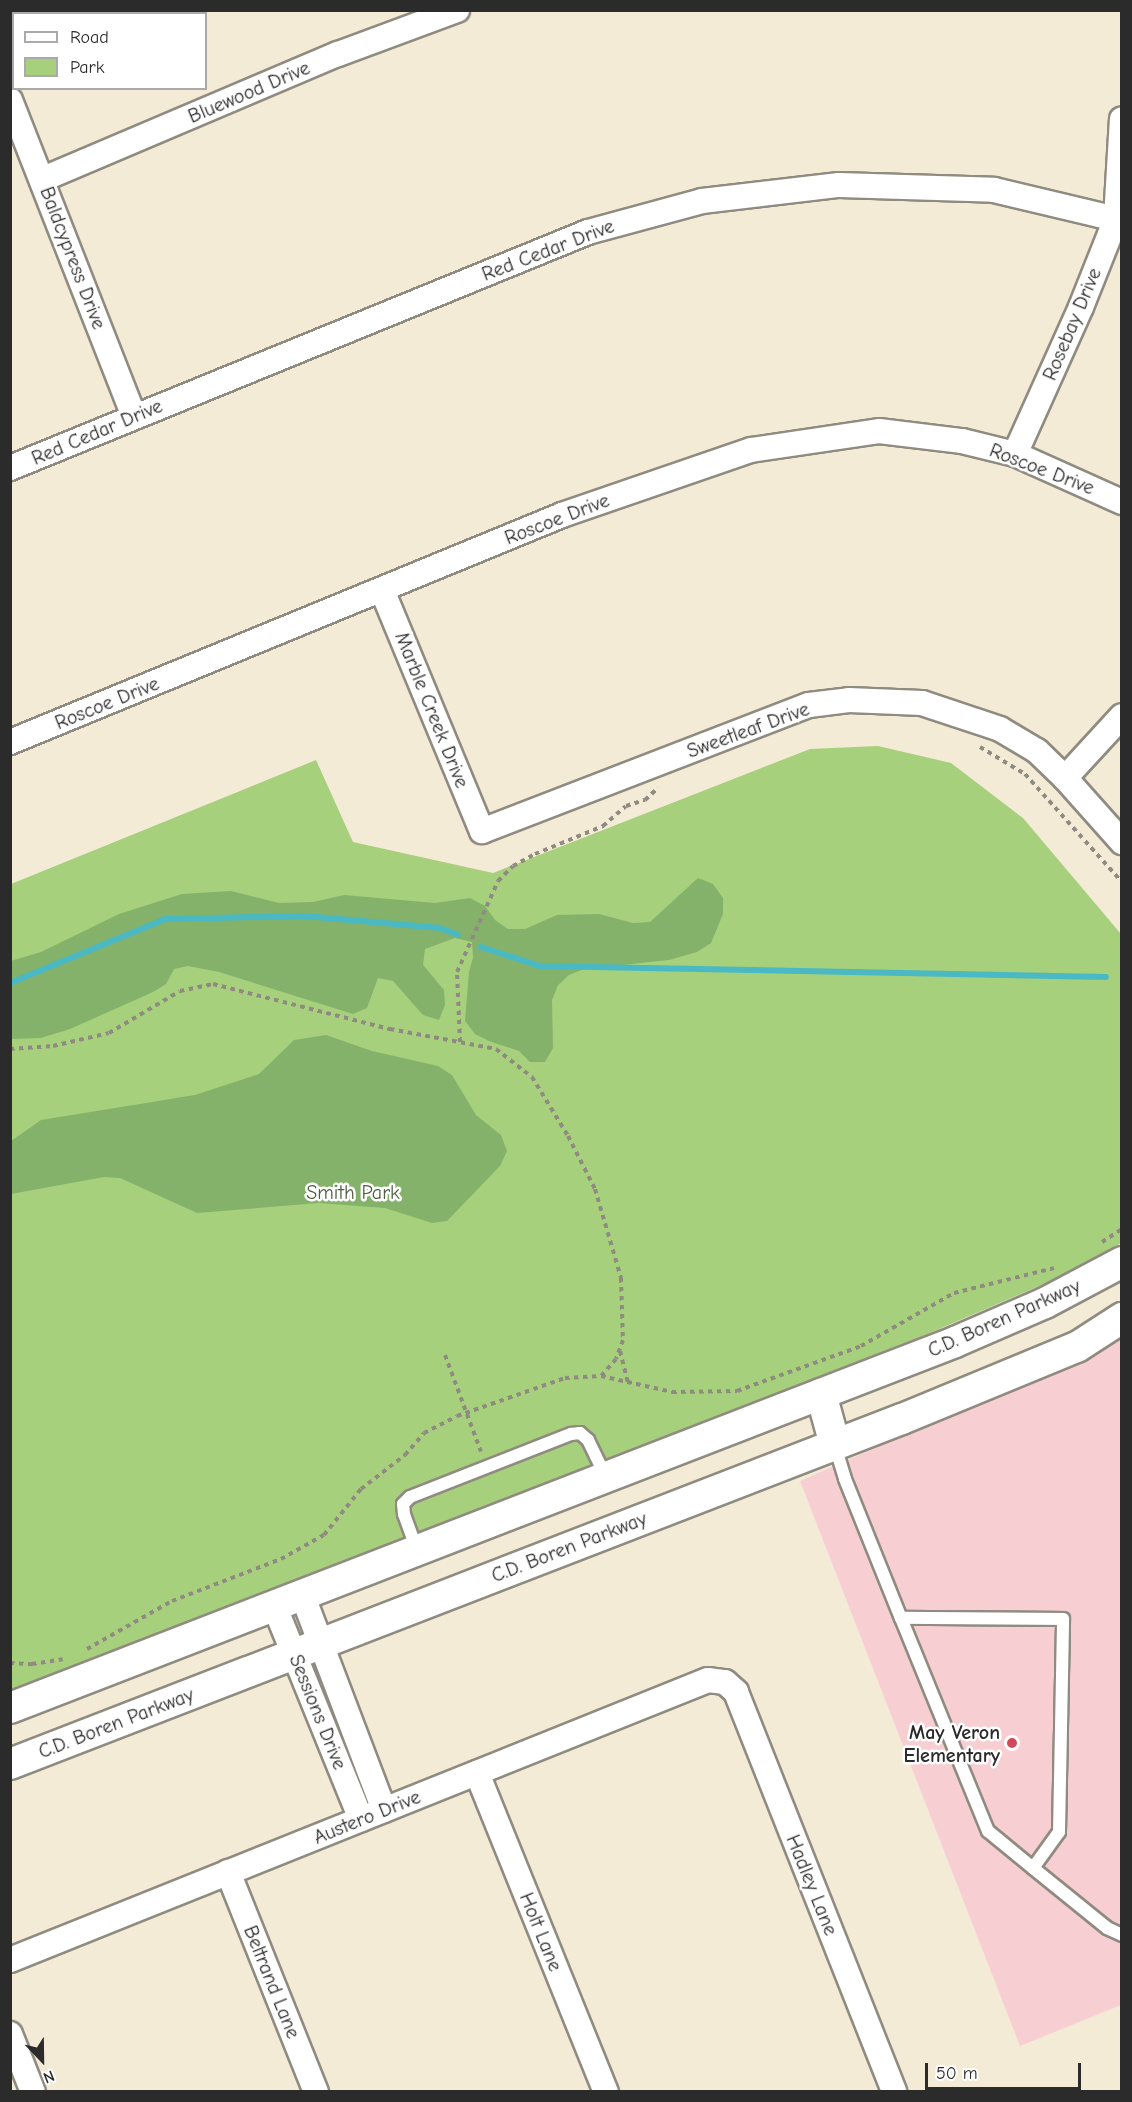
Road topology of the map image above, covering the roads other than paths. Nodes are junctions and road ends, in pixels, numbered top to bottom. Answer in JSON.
{"nodes":[{"id":1,"x":457,"y":10,"type":"edge"},
{"id":2,"x":10,"y":100,"type":"edge"},
{"id":3,"x":1122,"y":119,"type":"edge"},
{"id":4,"x":43,"y":179,"type":"junction"},
{"id":5,"x":1116,"y":219,"type":"junction"},
{"id":6,"x":134,"y":416,"type":"junction"},
{"id":7,"x":1015,"y":454,"type":"junction"},
{"id":8,"x":10,"y":468,"type":"edge"},
{"id":9,"x":1122,"y":502,"type":"edge"},
{"id":10,"x":382,"y":590,"type":"junction"},
{"id":11,"x":1122,"y":716,"type":"edge"},
{"id":12,"x":10,"y":742,"type":"edge"},
{"id":13,"x":1065,"y":778,"type":"junction"},
{"id":14,"x":482,"y":831,"type":"joint"},
{"id":15,"x":1122,"y":842,"type":"edge"},
{"id":16,"x":1122,"y":1262,"type":"edge"},
{"id":17,"x":1122,"y":1318,"type":"edge"},
{"id":18,"x":821,"y":1394,"type":"junction"},
{"id":19,"x":835,"y":1445,"type":"junction"},
{"id":20,"x":606,"y":1477,"type":"junction"},
{"id":21,"x":417,"y":1550,"type":"junction"},
{"id":22,"x":302,"y":1594,"type":"junction"},
{"id":23,"x":274,"y":1605,"type":"junction"},
{"id":24,"x":901,"y":1618,"type":"junction"},
{"id":25,"x":307,"y":1648,"type":"junction"},
{"id":26,"x":725,"y":1682,"type":"joint"},
{"id":27,"x":10,"y":1708,"type":"edge"},
{"id":28,"x":10,"y":1764,"type":"edge"},
{"id":29,"x":477,"y":1773,"type":"junction"},
{"id":30,"x":384,"y":1810,"type":"junction"},
{"id":31,"x":361,"y":1819,"type":"junction"},
{"id":32,"x":1033,"y":1868,"type":"junction"},
{"id":33,"x":228,"y":1872,"type":"junction"},
{"id":34,"x":1122,"y":1935,"type":"edge"},
{"id":35,"x":10,"y":1960,"type":"edge"},
{"id":36,"x":10,"y":2034,"type":"edge"},
{"id":37,"x":33,"y":2091,"type":"edge"},
{"id":38,"x":316,"y":2091,"type":"edge"},
{"id":39,"x":606,"y":2091,"type":"edge"},
{"id":40,"x":894,"y":2091,"type":"edge"}],
"edges":[{"from":1,"to":4,"type":"street","name":"Bluewood Drive"},
{"from":2,"to":4,"type":"street","name":"Baldcypress Drive"},
{"from":3,"to":5,"type":"street","name":"Rosebay Drive"},
{"from":4,"to":6,"type":"street","name":"Baldcypress Drive"},
{"from":5,"to":6,"type":"street","name":"Red Cedar Drive"},
{"from":5,"to":7,"type":"street","name":"Rosebay Drive"},
{"from":6,"to":8,"type":"street","name":"Red Cedar Drive"},
{"from":7,"to":9,"type":"street","name":"Roscoe Drive"},
{"from":7,"to":10,"type":"street","name":"Roscoe Drive"},
{"from":10,"to":12,"type":"street","name":"Roscoe Drive"},
{"from":10,"to":14,"type":"street","name":"Marble Creek Drive"},
{"from":11,"to":13,"type":"street"},
{"from":13,"to":14,"type":"street","name":"Sweetleaf Drive"},
{"from":13,"to":15,"type":"street","name":"Sweetleaf Drive"},
{"from":16,"to":18,"type":"street","name":"C.D. Boren Parkway"},
{"from":17,"to":19,"type":"street","name":"C.D. Boren Parkway"},
{"from":18,"to":19,"type":"street"},
{"from":18,"to":20,"type":"street","name":"C.D. Boren Parkway"},
{"from":19,"to":24,"type":"lane"},
{"from":19,"to":25,"type":"street","name":"C.D. Boren Parkway"},
{"from":20,"to":21,"type":"street","name":"C.D. Boren Parkway"},
{"from":20,"to":21,"type":"lane"},
{"from":21,"to":22,"type":"street","name":"C.D. Boren Parkway"},
{"from":22,"to":23,"type":"street","name":"C.D. Boren Parkway"},
{"from":22,"to":25,"type":"street","name":"Sessions Drive"},
{"from":23,"to":25,"type":"street","name":"Sessions Drive"},
{"from":23,"to":27,"type":"street","name":"C.D. Boren Parkway"},
{"from":24,"to":32,"type":"lane"},
{"from":24,"to":32,"type":"lane"},
{"from":25,"to":28,"type":"street","name":"C.D. Boren Parkway"},
{"from":25,"to":30,"type":"street","name":"Sessions Drive"},
{"from":25,"to":31,"type":"street","name":"Sessions Drive"},
{"from":26,"to":29,"type":"street","name":"Austero Drive"},
{"from":26,"to":40,"type":"street","name":"Hadley Lane"},
{"from":29,"to":30,"type":"street","name":"Austero Drive"},
{"from":29,"to":39,"type":"street","name":"Holt Lane"},
{"from":30,"to":31,"type":"street","name":"Austero Drive"},
{"from":31,"to":33,"type":"street","name":"Austero Drive"},
{"from":32,"to":34,"type":"lane"},
{"from":33,"to":35,"type":"street","name":"Austero Drive"},
{"from":33,"to":38,"type":"street","name":"Beltrand Lane"},
{"from":36,"to":37,"type":"street"}]}
